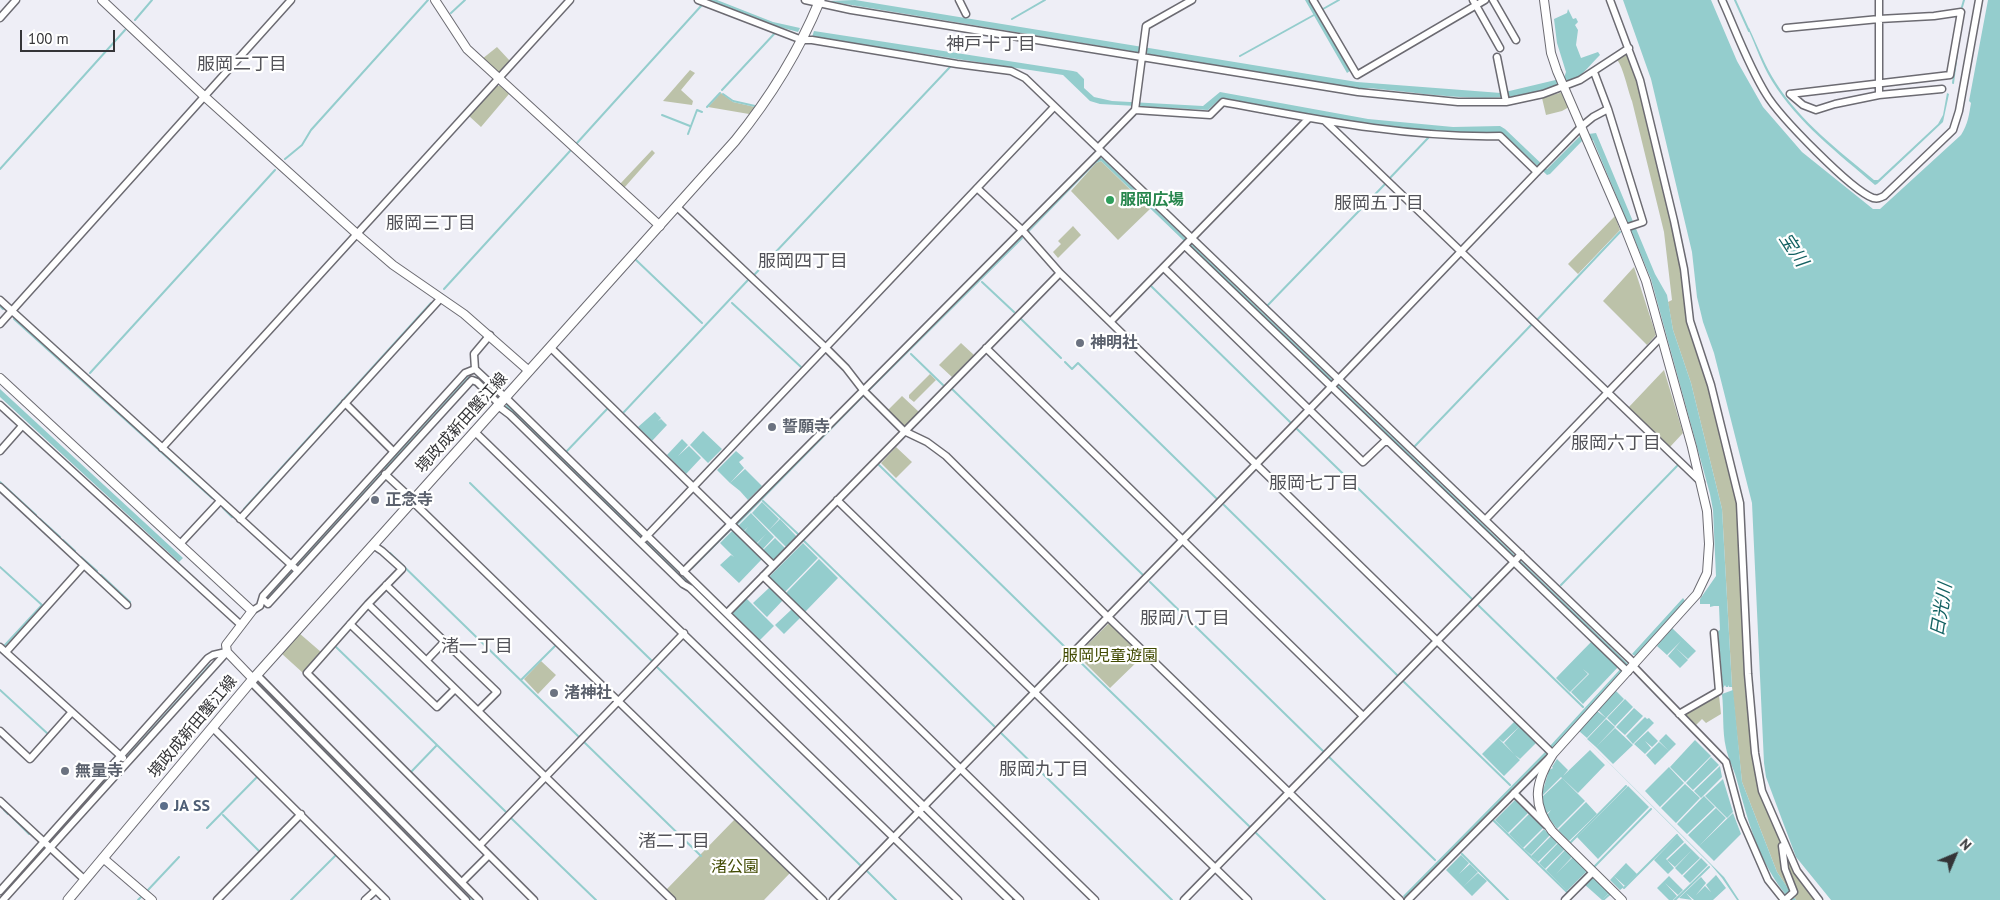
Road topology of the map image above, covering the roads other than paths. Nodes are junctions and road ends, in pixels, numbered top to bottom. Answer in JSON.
{"nodes":[{"id":1,"x":16,"y":0,"type":"edge"},
{"id":2,"x":102,"y":0,"type":"edge"},
{"id":3,"x":292,"y":0,"type":"edge"},
{"id":4,"x":435,"y":0,"type":"edge"},
{"id":5,"x":570,"y":0,"type":"edge"},
{"id":6,"x":698,"y":0,"type":"edge"},
{"id":7,"x":805,"y":0,"type":"edge"},
{"id":8,"x":959,"y":0,"type":"edge"},
{"id":9,"x":1192,"y":0,"type":"edge"},
{"id":10,"x":1313,"y":0,"type":"edge"},
{"id":11,"x":1485,"y":0,"type":"edge"},
{"id":12,"x":1494,"y":0,"type":"edge"},
{"id":13,"x":1544,"y":0,"type":"edge"},
{"id":14,"x":1610,"y":0,"type":"edge"},
{"id":15,"x":1722,"y":0,"type":"edge"},
{"id":16,"x":1879,"y":0,"type":"edge"},
{"id":17,"x":1980,"y":0,"type":"edge"},
{"id":18,"x":820,"y":1,"type":"edge"},
{"id":19,"x":1475,"y":2,"type":"edge"},
{"id":20,"x":966,"y":14,"type":"dead end"},
{"id":21,"x":0,"y":18,"type":"edge"},
{"id":22,"x":1879,"y":19,"type":"junction"},
{"id":23,"x":1786,"y":28,"type":"dead end"},
{"id":24,"x":802,"y":40,"type":"junction"},
{"id":25,"x":1516,"y":40,"type":"dead end"},
{"id":26,"x":1500,"y":48,"type":"dead end"},
{"id":27,"x":1629,"y":48,"type":"junction"},
{"id":28,"x":1142,"y":55,"type":"junction"},
{"id":29,"x":1497,"y":57,"type":"dead end"},
{"id":30,"x":1594,"y":72,"type":"junction"},
{"id":31,"x":499,"y":79,"type":"junction"},
{"id":32,"x":1879,"y":83,"type":"junction"},
{"id":33,"x":1563,"y":84,"type":"junction"},
{"id":34,"x":1942,"y":88,"type":"dead end"},
{"id":35,"x":1879,"y":95,"type":"junction"},
{"id":36,"x":204,"y":96,"type":"junction"},
{"id":37,"x":1505,"y":100,"type":"junction"},
{"id":38,"x":1135,"y":106,"type":"junction"},
{"id":39,"x":1054,"y":107,"type":"junction"},
{"id":40,"x":1608,"y":109,"type":"junction"},
{"id":41,"x":1309,"y":118,"type":"junction"},
{"id":42,"x":1324,"y":121,"type":"junction"},
{"id":43,"x":1585,"y":133,"type":"junction"},
{"id":44,"x":1099,"y":150,"type":"junction"},
{"id":45,"x":1540,"y":169,"type":"junction"},
{"id":46,"x":977,"y":188,"type":"junction"},
{"id":47,"x":677,"y":207,"type":"junction"},
{"id":48,"x":660,"y":226,"type":"junction"},
{"id":49,"x":1626,"y":227,"type":"junction"},
{"id":50,"x":1023,"y":231,"type":"junction"},
{"id":51,"x":357,"y":234,"type":"junction"},
{"id":52,"x":1192,"y":239,"type":"junction"},
{"id":53,"x":1185,"y":246,"type":"junction"},
{"id":54,"x":1461,"y":252,"type":"junction"},
{"id":55,"x":1164,"y":268,"type":"junction"},
{"id":56,"x":1060,"y":273,"type":"junction"},
{"id":57,"x":441,"y":298,"type":"junction"},
{"id":58,"x":0,"y":300,"type":"edge"},
{"id":59,"x":12,"y":311,"type":"junction"},
{"id":60,"x":1111,"y":322,"type":"junction"},
{"id":61,"x":0,"y":324,"type":"edge"},
{"id":62,"x":490,"y":335,"type":"junction"},
{"id":63,"x":1661,"y":337,"type":"junction"},
{"id":64,"x":550,"y":347,"type":"junction"},
{"id":65,"x":825,"y":347,"type":"junction"},
{"id":66,"x":986,"y":348,"type":"junction"},
{"id":67,"x":475,"y":369,"type":"junction"},
{"id":68,"x":529,"y":371,"type":"junction"},
{"id":69,"x":0,"y":378,"type":"edge"},
{"id":70,"x":1339,"y":380,"type":"junction"},
{"id":71,"x":1333,"y":386,"type":"junction"},
{"id":72,"x":863,"y":390,"type":"junction"},
{"id":73,"x":1608,"y":393,"type":"junction"},
{"id":74,"x":501,"y":402,"type":"junction"},
{"id":75,"x":345,"y":403,"type":"junction"},
{"id":76,"x":0,"y":405,"type":"edge"},
{"id":77,"x":1310,"y":410,"type":"junction"},
{"id":78,"x":22,"y":426,"type":"junction"},
{"id":79,"x":474,"y":431,"type":"junction"},
{"id":80,"x":904,"y":431,"type":"junction"},
{"id":81,"x":1389,"y":442,"type":"junction"},
{"id":82,"x":162,"y":448,"type":"junction"},
{"id":83,"x":0,"y":451,"type":"edge"},
{"id":84,"x":393,"y":451,"type":"junction"},
{"id":85,"x":1257,"y":464,"type":"junction"},
{"id":86,"x":384,"y":474,"type":"junction"},
{"id":87,"x":1701,"y":482,"type":"junction"},
{"id":88,"x":0,"y":487,"type":"edge"},
{"id":89,"x":694,"y":487,"type":"junction"},
{"id":90,"x":220,"y":500,"type":"junction"},
{"id":91,"x":837,"y":500,"type":"junction"},
{"id":92,"x":412,"y":501,"type":"junction"},
{"id":93,"x":240,"y":519,"type":"junction"},
{"id":94,"x":1485,"y":520,"type":"junction"},
{"id":95,"x":730,"y":524,"type":"junction"},
{"id":96,"x":644,"y":540,"type":"junction"},
{"id":97,"x":1183,"y":540,"type":"junction"},
{"id":98,"x":180,"y":544,"type":"junction"},
{"id":99,"x":373,"y":545,"type":"junction"},
{"id":100,"x":1521,"y":554,"type":"junction"},
{"id":101,"x":1514,"y":562,"type":"junction"},
{"id":102,"x":84,"y":565,"type":"junction"},
{"id":103,"x":291,"y":565,"type":"junction"},
{"id":104,"x":773,"y":566,"type":"junction"},
{"id":105,"x":298,"y":571,"type":"junction"},
{"id":106,"x":683,"y":572,"type":"junction"},
{"id":107,"x":763,"y":576,"type":"junction"},
{"id":108,"x":386,"y":585,"type":"junction"},
{"id":109,"x":262,"y":599,"type":"junction"},
{"id":110,"x":368,"y":604,"type":"junction"},
{"id":111,"x":127,"y":605,"type":"dead end"},
{"id":112,"x":252,"y":611,"type":"junction"},
{"id":113,"x":727,"y":613,"type":"junction"},
{"id":114,"x":1108,"y":617,"type":"junction"},
{"id":115,"x":350,"y":624,"type":"junction"},
{"id":116,"x":241,"y":625,"type":"junction"},
{"id":117,"x":684,"y":633,"type":"junction"},
{"id":118,"x":1714,"y":633,"type":"dead end"},
{"id":119,"x":1436,"y":640,"type":"junction"},
{"id":120,"x":445,"y":641,"type":"junction"},
{"id":121,"x":0,"y":647,"type":"edge"},
{"id":122,"x":6,"y":652,"type":"junction"},
{"id":123,"x":227,"y":652,"type":"junction"},
{"id":124,"x":426,"y":660,"type":"junction"},
{"id":125,"x":1629,"y":667,"type":"junction"},
{"id":126,"x":253,"y":678,"type":"junction"},
{"id":127,"x":456,"y":689,"type":"junction"},
{"id":128,"x":1035,"y":692,"type":"junction"},
{"id":129,"x":618,"y":702,"type":"junction"},
{"id":130,"x":478,"y":711,"type":"junction"},
{"id":131,"x":71,"y":713,"type":"junction"},
{"id":132,"x":1679,"y":714,"type":"junction"},
{"id":133,"x":1363,"y":716,"type":"junction"},
{"id":134,"x":212,"y":727,"type":"junction"},
{"id":135,"x":0,"y":731,"type":"edge"},
{"id":136,"x":1552,"y":754,"type":"junction"},
{"id":137,"x":120,"y":756,"type":"junction"},
{"id":138,"x":127,"y":762,"type":"junction"},
{"id":139,"x":961,"y":768,"type":"junction"},
{"id":140,"x":546,"y":777,"type":"junction"},
{"id":141,"x":1289,"y":792,"type":"junction"},
{"id":142,"x":1514,"y":792,"type":"junction"},
{"id":143,"x":1,"y":803,"type":"edge"},
{"id":144,"x":924,"y":806,"type":"junction"},
{"id":145,"x":919,"y":812,"type":"junction"},
{"id":146,"x":301,"y":814,"type":"junction"},
{"id":147,"x":1552,"y":831,"type":"junction"},
{"id":148,"x":893,"y":838,"type":"junction"},
{"id":149,"x":1781,"y":839,"type":"junction"},
{"id":150,"x":43,"y":843,"type":"junction"},
{"id":151,"x":480,"y":845,"type":"junction"},
{"id":152,"x":49,"y":848,"type":"junction"},
{"id":153,"x":489,"y":855,"type":"junction"},
{"id":154,"x":103,"y":858,"type":"junction"},
{"id":155,"x":1215,"y":868,"type":"junction"},
{"id":156,"x":1593,"y":872,"type":"junction"},
{"id":157,"x":85,"y":880,"type":"junction"},
{"id":158,"x":462,"y":882,"type":"junction"},
{"id":159,"x":376,"y":890,"type":"junction"},
{"id":160,"x":0,"y":891,"type":"edge"},
{"id":161,"x":477,"y":899,"type":"edge"},
{"id":162,"x":3,"y":900,"type":"edge"},
{"id":163,"x":68,"y":900,"type":"edge"},
{"id":164,"x":152,"y":900,"type":"edge"},
{"id":165,"x":217,"y":900,"type":"edge"},
{"id":166,"x":365,"y":900,"type":"edge"},
{"id":167,"x":386,"y":900,"type":"edge"},
{"id":168,"x":466,"y":900,"type":"edge"},
{"id":169,"x":534,"y":900,"type":"edge"},
{"id":170,"x":672,"y":900,"type":"edge"},
{"id":171,"x":823,"y":900,"type":"edge"},
{"id":172,"x":833,"y":900,"type":"edge"},
{"id":173,"x":958,"y":900,"type":"edge"},
{"id":174,"x":1009,"y":900,"type":"edge"},
{"id":175,"x":1020,"y":900,"type":"edge"},
{"id":176,"x":1096,"y":900,"type":"edge"},
{"id":177,"x":1184,"y":900,"type":"edge"},
{"id":178,"x":1248,"y":900,"type":"edge"},
{"id":179,"x":1400,"y":900,"type":"edge"},
{"id":180,"x":1408,"y":900,"type":"edge"},
{"id":181,"x":1565,"y":900,"type":"edge"},
{"id":182,"x":1622,"y":900,"type":"edge"},
{"id":183,"x":1785,"y":900,"type":"edge"},
{"id":184,"x":1819,"y":900,"type":"edge"}],
"edges":[{"from":1,"to":21,"type":"street"},
{"from":2,"to":36,"type":"street"},
{"from":3,"to":36,"type":"street"},
{"from":4,"to":31,"type":"street"},
{"from":5,"to":31,"type":"street"},
{"from":6,"to":24,"type":"street"},
{"from":7,"to":18,"type":"street"},
{"from":8,"to":20,"type":"street"},
{"from":9,"to":28,"type":"street"},
{"from":10,"to":19,"type":"street"},
{"from":11,"to":19,"type":"street"},
{"from":12,"to":25,"type":"street"},
{"from":13,"to":33,"type":"street"},
{"from":14,"to":27,"type":"street"},
{"from":15,"to":17,"type":"street"},
{"from":16,"to":22,"type":"street"},
{"from":18,"to":24,"type":"main road","name":"境政成新田蟹江線"},
{"from":18,"to":28,"type":"street"},
{"from":19,"to":26,"type":"street"},
{"from":22,"to":23,"type":"street"},
{"from":22,"to":32,"type":"street"},
{"from":22,"to":32,"type":"street"},
{"from":24,"to":39,"type":"street"},
{"from":24,"to":47,"type":"main road","name":"境政成新田蟹江線"},
{"from":27,"to":30,"type":"street"},
{"from":27,"to":149,"type":"street"},
{"from":28,"to":37,"type":"street"},
{"from":28,"to":38,"type":"street"},
{"from":29,"to":37,"type":"street"},
{"from":30,"to":33,"type":"street"},
{"from":30,"to":40,"type":"street"},
{"from":31,"to":48,"type":"street"},
{"from":31,"to":51,"type":"street"},
{"from":32,"to":35,"type":"street"},
{"from":32,"to":35,"type":"street"},
{"from":33,"to":37,"type":"street"},
{"from":33,"to":43,"type":"street"},
{"from":34,"to":35,"type":"street"},
{"from":36,"to":51,"type":"street"},
{"from":36,"to":59,"type":"street"},
{"from":38,"to":41,"type":"street"},
{"from":38,"to":44,"type":"street"},
{"from":39,"to":44,"type":"street"},
{"from":39,"to":46,"type":"street"},
{"from":40,"to":43,"type":"street"},
{"from":40,"to":49,"type":"street"},
{"from":41,"to":42,"type":"street"},
{"from":41,"to":52,"type":"street"},
{"from":42,"to":45,"type":"street"},
{"from":42,"to":54,"type":"street"},
{"from":43,"to":45,"type":"street"},
{"from":43,"to":49,"type":"street"},
{"from":44,"to":50,"type":"street"},
{"from":44,"to":52,"type":"street"},
{"from":45,"to":54,"type":"street"},
{"from":46,"to":50,"type":"street"},
{"from":46,"to":65,"type":"street"},
{"from":47,"to":48,"type":"main road","name":"境政成新田蟹江線"},
{"from":47,"to":65,"type":"street"},
{"from":48,"to":64,"type":"main road","name":"境政成新田蟹江線"},
{"from":49,"to":63,"type":"street"},
{"from":50,"to":56,"type":"street"},
{"from":50,"to":72,"type":"street"},
{"from":51,"to":57,"type":"street"},
{"from":51,"to":82,"type":"street"},
{"from":52,"to":53,"type":"street"},
{"from":52,"to":70,"type":"street"},
{"from":53,"to":55,"type":"street"},
{"from":53,"to":71,"type":"street"},
{"from":54,"to":70,"type":"street"},
{"from":54,"to":73,"type":"street"},
{"from":55,"to":60,"type":"street"},
{"from":55,"to":77,"type":"street"},
{"from":56,"to":60,"type":"street"},
{"from":56,"to":66,"type":"street"},
{"from":57,"to":62,"type":"street"},
{"from":57,"to":75,"type":"street"},
{"from":58,"to":59,"type":"street"},
{"from":59,"to":61,"type":"street"},
{"from":59,"to":82,"type":"street"},
{"from":60,"to":85,"type":"street"},
{"from":62,"to":67,"type":"street"},
{"from":62,"to":68,"type":"street"},
{"from":63,"to":73,"type":"street"},
{"from":63,"to":87,"type":"street"},
{"from":64,"to":68,"type":"main road","name":"境政成新田蟹江線"},
{"from":64,"to":89,"type":"street"},
{"from":65,"to":72,"type":"street"},
{"from":65,"to":89,"type":"street"},
{"from":66,"to":80,"type":"street"},
{"from":66,"to":97,"type":"street"},
{"from":67,"to":74,"type":"street"},
{"from":67,"to":84,"type":"street"},
{"from":68,"to":74,"type":"main road","name":"境政成新田蟹江線"},
{"from":69,"to":98,"type":"street"},
{"from":70,"to":71,"type":"street"},
{"from":70,"to":94,"type":"street"},
{"from":71,"to":77,"type":"street"},
{"from":71,"to":81,"type":"street"},
{"from":72,"to":80,"type":"street"},
{"from":72,"to":95,"type":"street"},
{"from":73,"to":87,"type":"street"},
{"from":73,"to":94,"type":"street"},
{"from":74,"to":79,"type":"main road","name":"境政成新田蟹江線"},
{"from":74,"to":86,"type":"street"},
{"from":74,"to":96,"type":"street"},
{"from":74,"to":96,"type":"street"},
{"from":75,"to":84,"type":"street"},
{"from":75,"to":93,"type":"street"},
{"from":76,"to":78,"type":"street"},
{"from":77,"to":81,"type":"street"},
{"from":77,"to":85,"type":"street"},
{"from":78,"to":83,"type":"street"},
{"from":78,"to":116,"type":"street"},
{"from":79,"to":92,"type":"main road","name":"境政成新田蟹江線"},
{"from":79,"to":117,"type":"street"},
{"from":80,"to":91,"type":"street"},
{"from":80,"to":114,"type":"street"},
{"from":81,"to":101,"type":"street"},
{"from":82,"to":90,"type":"street"},
{"from":84,"to":103,"type":"street"},
{"from":85,"to":97,"type":"street"},
{"from":85,"to":119,"type":"street"},
{"from":86,"to":92,"type":"street"},
{"from":86,"to":105,"type":"street"},
{"from":87,"to":125,"type":"street"},
{"from":88,"to":102,"type":"street"},
{"from":89,"to":95,"type":"street"},
{"from":89,"to":96,"type":"street"},
{"from":90,"to":93,"type":"street"},
{"from":90,"to":98,"type":"street"},
{"from":91,"to":104,"type":"street"},
{"from":91,"to":128,"type":"street"},
{"from":92,"to":99,"type":"main road","name":"境政成新田蟹江線"},
{"from":92,"to":129,"type":"street"},
{"from":93,"to":103,"type":"street"},
{"from":94,"to":100,"type":"street"},
{"from":95,"to":104,"type":"street"},
{"from":95,"to":106,"type":"street"},
{"from":96,"to":106,"type":"street"},
{"from":96,"to":145,"type":"street"},
{"from":97,"to":114,"type":"street"},
{"from":97,"to":133,"type":"street"},
{"from":98,"to":112,"type":"street"},
{"from":99,"to":108,"type":"street"},
{"from":99,"to":126,"type":"main road","name":"境政成新田蟹江線"},
{"from":100,"to":101,"type":"street"},
{"from":100,"to":125,"type":"street"},
{"from":101,"to":119,"type":"street"},
{"from":101,"to":125,"type":"street"},
{"from":102,"to":111,"type":"street"},
{"from":102,"to":122,"type":"street"},
{"from":103,"to":105,"type":"street"},
{"from":103,"to":109,"type":"street"},
{"from":104,"to":107,"type":"street"},
{"from":105,"to":109,"type":"street"},
{"from":106,"to":113,"type":"street"},
{"from":107,"to":113,"type":"street"},
{"from":107,"to":139,"type":"street"},
{"from":108,"to":110,"type":"street"},
{"from":108,"to":120,"type":"street"},
{"from":109,"to":112,"type":"street"},
{"from":110,"to":115,"type":"street"},
{"from":110,"to":124,"type":"street"},
{"from":112,"to":116,"type":"street"},
{"from":113,"to":144,"type":"street"},
{"from":114,"to":128,"type":"street"},
{"from":114,"to":141,"type":"street"},
{"from":115,"to":127,"type":"street"},
{"from":115,"to":151,"type":"street"},
{"from":116,"to":123,"type":"street"},
{"from":117,"to":129,"type":"street"},
{"from":117,"to":148,"type":"street"},
{"from":118,"to":132,"type":"street"},
{"from":119,"to":133,"type":"street"},
{"from":119,"to":136,"type":"street"},
{"from":120,"to":124,"type":"street"},
{"from":120,"to":130,"type":"street"},
{"from":121,"to":122,"type":"street"},
{"from":122,"to":131,"type":"street"},
{"from":123,"to":126,"type":"street"},
{"from":123,"to":137,"type":"street"},
{"from":123,"to":138,"type":"street"},
{"from":124,"to":127,"type":"street"},
{"from":125,"to":132,"type":"street"},
{"from":125,"to":136,"type":"street"},
{"from":126,"to":134,"type":"main road","name":"境政成新田蟹江線"},
{"from":126,"to":158,"type":"street"},
{"from":126,"to":168,"type":"street"},
{"from":127,"to":130,"type":"street"},
{"from":128,"to":139,"type":"street"},
{"from":128,"to":155,"type":"street"},
{"from":129,"to":140,"type":"street"},
{"from":129,"to":171,"type":"street"},
{"from":130,"to":140,"type":"street"},
{"from":131,"to":135,"type":"street"},
{"from":131,"to":137,"type":"street"},
{"from":132,"to":183,"type":"street"},
{"from":133,"to":141,"type":"street"},
{"from":134,"to":146,"type":"street"},
{"from":134,"to":154,"type":"main road","name":"境政成新田蟹江線"},
{"from":136,"to":142,"type":"street"},
{"from":136,"to":147,"type":"street"},
{"from":137,"to":138,"type":"street"},
{"from":137,"to":150,"type":"street"},
{"from":138,"to":152,"type":"street"},
{"from":139,"to":144,"type":"street"},
{"from":139,"to":176,"type":"street"},
{"from":140,"to":151,"type":"street"},
{"from":140,"to":170,"type":"street"},
{"from":141,"to":155,"type":"street"},
{"from":141,"to":179,"type":"street"},
{"from":142,"to":147,"type":"street"},
{"from":142,"to":180,"type":"street"},
{"from":143,"to":150,"type":"street"},
{"from":144,"to":145,"type":"street"},
{"from":144,"to":175,"type":"street"},
{"from":145,"to":148,"type":"street"},
{"from":145,"to":174,"type":"street"},
{"from":146,"to":159,"type":"street"},
{"from":146,"to":165,"type":"street"},
{"from":147,"to":156,"type":"street"},
{"from":148,"to":172,"type":"street"},
{"from":148,"to":173,"type":"street"},
{"from":149,"to":183,"type":"street"},
{"from":149,"to":184,"type":"street"},
{"from":150,"to":152,"type":"street"},
{"from":150,"to":160,"type":"street"},
{"from":151,"to":153,"type":"street"},
{"from":152,"to":157,"type":"street"},
{"from":152,"to":162,"type":"street"},
{"from":153,"to":158,"type":"street"},
{"from":153,"to":169,"type":"street"},
{"from":154,"to":157,"type":"main road","name":"境政成新田蟹江線"},
{"from":154,"to":164,"type":"street"},
{"from":155,"to":177,"type":"street"},
{"from":155,"to":178,"type":"street"},
{"from":156,"to":181,"type":"street"},
{"from":156,"to":182,"type":"street"},
{"from":157,"to":163,"type":"main road","name":"境政成新田蟹江線"},
{"from":158,"to":161,"type":"street"},
{"from":159,"to":166,"type":"street"},
{"from":159,"to":167,"type":"street"}]}
